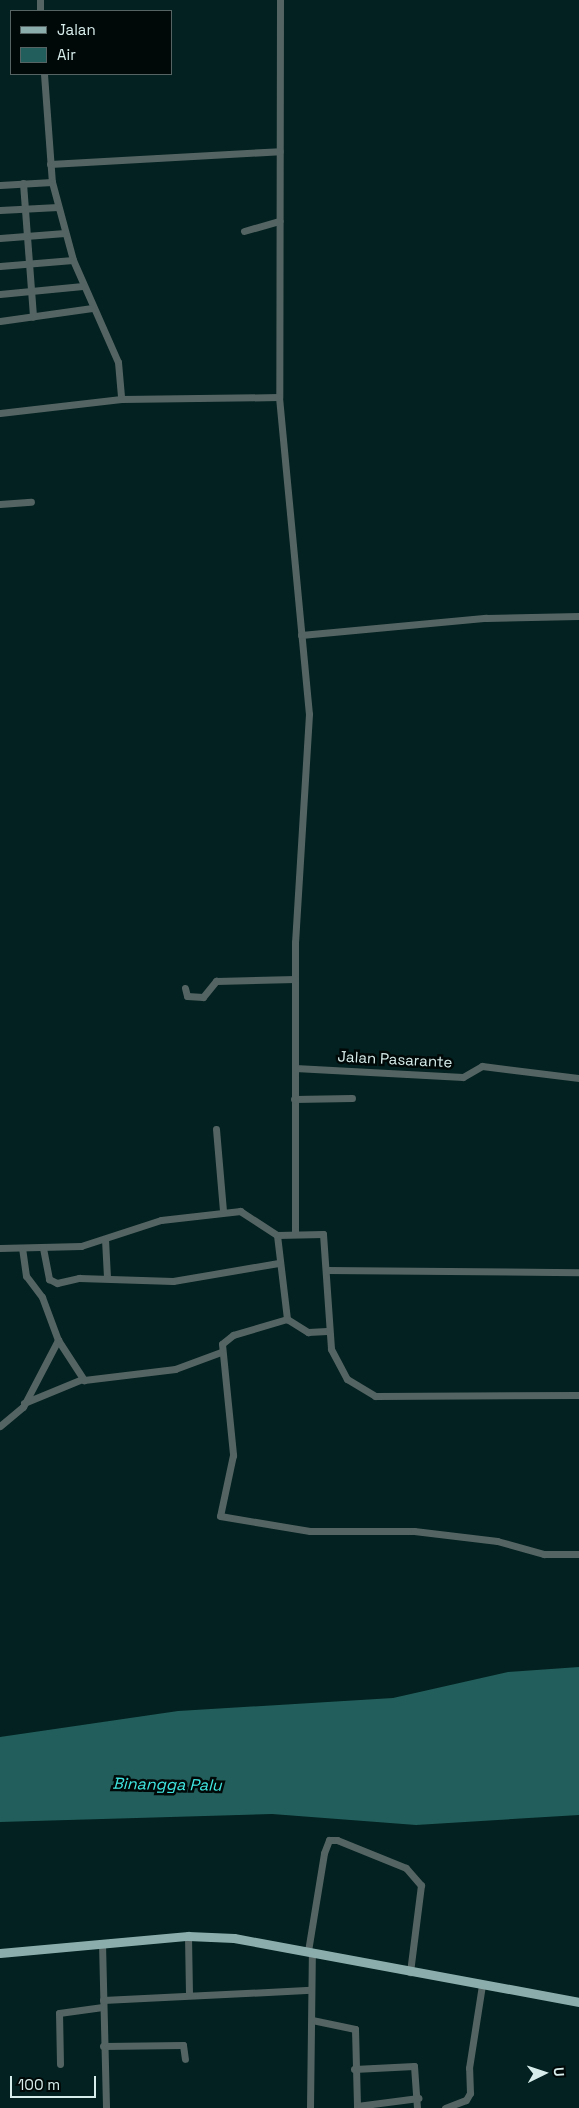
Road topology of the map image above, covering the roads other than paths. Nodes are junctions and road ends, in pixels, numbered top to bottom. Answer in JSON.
{"nodes":[{"id":1,"x":280,"y":0,"type":"edge"},
{"id":2,"x":44,"y":75,"type":"edge"},
{"id":3,"x":280,"y":151,"type":"junction"},
{"id":4,"x":50,"y":164,"type":"junction"},
{"id":5,"x":52,"y":182,"type":"junction"},
{"id":6,"x":23,"y":183,"type":"junction"},
{"id":7,"x":0,"y":184,"type":"edge"},
{"id":8,"x":58,"y":207,"type":"junction"},
{"id":9,"x":25,"y":209,"type":"junction"},
{"id":10,"x":0,"y":210,"type":"edge"},
{"id":11,"x":280,"y":221,"type":"junction"},
{"id":12,"x":244,"y":231,"type":"dead end"},
{"id":13,"x":65,"y":233,"type":"junction"},
{"id":14,"x":27,"y":236,"type":"junction"},
{"id":15,"x":0,"y":238,"type":"edge"},
{"id":16,"x":73,"y":260,"type":"junction"},
{"id":17,"x":29,"y":264,"type":"junction"},
{"id":18,"x":0,"y":266,"type":"edge"},
{"id":19,"x":84,"y":286,"type":"junction"},
{"id":20,"x":31,"y":291,"type":"junction"},
{"id":21,"x":0,"y":294,"type":"edge"},
{"id":22,"x":92,"y":308,"type":"junction"},
{"id":23,"x":33,"y":316,"type":"junction"},
{"id":24,"x":0,"y":321,"type":"edge"},
{"id":25,"x":279,"y":397,"type":"junction"},
{"id":26,"x":121,"y":399,"type":"junction"},
{"id":27,"x":0,"y":413,"type":"edge"},
{"id":28,"x":31,"y":502,"type":"dead end"},
{"id":29,"x":0,"y":504,"type":"edge"},
{"id":30,"x":579,"y":616,"type":"edge"},
{"id":31,"x":301,"y":635,"type":"junction"},
{"id":32,"x":295,"y":979,"type":"junction"},
{"id":33,"x":185,"y":988,"type":"dead end"},
{"id":34,"x":295,"y":1068,"type":"junction"},
{"id":35,"x":579,"y":1078,"type":"edge"},
{"id":36,"x":352,"y":1098,"type":"dead end"},
{"id":37,"x":294,"y":1099,"type":"junction"},
{"id":38,"x":216,"y":1129,"type":"dead end"},
{"id":39,"x":223,"y":1210,"type":"junction"},
{"id":40,"x":295,"y":1234,"type":"junction"},
{"id":41,"x":277,"y":1236,"type":"junction"},
{"id":42,"x":105,"y":1240,"type":"junction"},
{"id":43,"x":0,"y":1248,"type":"edge"},
{"id":44,"x":22,"y":1248,"type":"junction"},
{"id":45,"x":43,"y":1248,"type":"junction"},
{"id":46,"x":278,"y":1263,"type":"junction"},
{"id":47,"x":326,"y":1270,"type":"junction"},
{"id":48,"x":579,"y":1272,"type":"edge"},
{"id":49,"x":107,"y":1278,"type":"junction"},
{"id":50,"x":287,"y":1319,"type":"junction"},
{"id":51,"x":327,"y":1331,"type":"junction"},
{"id":52,"x":58,"y":1340,"type":"junction"},
{"id":53,"x":221,"y":1352,"type":"junction"},
{"id":54,"x":80,"y":1380,"type":"junction"},
{"id":55,"x":579,"y":1395,"type":"edge"},
{"id":56,"x":24,"y":1404,"type":"junction"},
{"id":57,"x":0,"y":1426,"type":"edge"},
{"id":58,"x":579,"y":1554,"type":"edge"},
{"id":59,"x":188,"y":1936,"type":"junction"},
{"id":60,"x":102,"y":1944,"type":"junction"},
{"id":61,"x":310,"y":1952,"type":"junction"},
{"id":62,"x":0,"y":1953,"type":"edge"},
{"id":63,"x":410,"y":1972,"type":"junction"},
{"id":64,"x":482,"y":1985,"type":"junction"},
{"id":65,"x":311,"y":1990,"type":"junction"},
{"id":66,"x":189,"y":1994,"type":"junction"},
{"id":67,"x":579,"y":2002,"type":"edge"},
{"id":68,"x":103,"y":2004,"type":"junction"},
{"id":69,"x":312,"y":2020,"type":"junction"},
{"id":70,"x":103,"y":2046,"type":"junction"},
{"id":71,"x":186,"y":2058,"type":"dead end"},
{"id":72,"x":60,"y":2064,"type":"dead end"},
{"id":73,"x":354,"y":2069,"type":"junction"},
{"id":74,"x":418,"y":2098,"type":"junction"},
{"id":75,"x":357,"y":2107,"type":"edge"},
{"id":76,"x":106,"y":2108,"type":"edge"},
{"id":77,"x":310,"y":2108,"type":"edge"},
{"id":78,"x":417,"y":2108,"type":"edge"},
{"id":79,"x":445,"y":2108,"type":"edge"}],
"edges":[{"from":1,"to":3,"type":"street"},
{"from":2,"to":4,"type":"street"},
{"from":3,"to":4,"type":"street"},
{"from":3,"to":11,"type":"street"},
{"from":4,"to":5,"type":"street"},
{"from":5,"to":6,"type":"street"},
{"from":5,"to":8,"type":"street"},
{"from":6,"to":7,"type":"street"},
{"from":6,"to":9,"type":"street"},
{"from":8,"to":9,"type":"street"},
{"from":8,"to":13,"type":"street"},
{"from":9,"to":10,"type":"street"},
{"from":9,"to":14,"type":"street"},
{"from":11,"to":12,"type":"street"},
{"from":11,"to":25,"type":"street"},
{"from":13,"to":14,"type":"street"},
{"from":13,"to":16,"type":"street"},
{"from":14,"to":15,"type":"street"},
{"from":14,"to":17,"type":"street"},
{"from":16,"to":17,"type":"street"},
{"from":16,"to":19,"type":"street"},
{"from":17,"to":18,"type":"street"},
{"from":17,"to":20,"type":"street"},
{"from":19,"to":20,"type":"street"},
{"from":19,"to":22,"type":"street"},
{"from":20,"to":21,"type":"street"},
{"from":20,"to":23,"type":"street"},
{"from":22,"to":23,"type":"street"},
{"from":22,"to":26,"type":"street"},
{"from":23,"to":24,"type":"street"},
{"from":25,"to":26,"type":"street"},
{"from":25,"to":31,"type":"street"},
{"from":26,"to":27,"type":"street"},
{"from":28,"to":29,"type":"street"},
{"from":30,"to":31,"type":"street"},
{"from":31,"to":32,"type":"street"},
{"from":32,"to":33,"type":"street"},
{"from":32,"to":34,"type":"street"},
{"from":34,"to":35,"type":"street","name":"Jalan Pasarante"},
{"from":34,"to":37,"type":"street"},
{"from":36,"to":37,"type":"street"},
{"from":37,"to":40,"type":"street"},
{"from":38,"to":39,"type":"street"},
{"from":39,"to":41,"type":"street"},
{"from":39,"to":42,"type":"street"},
{"from":40,"to":41,"type":"street"},
{"from":40,"to":47,"type":"street"},
{"from":41,"to":46,"type":"street"},
{"from":42,"to":45,"type":"street"},
{"from":42,"to":49,"type":"street"},
{"from":43,"to":44,"type":"street"},
{"from":44,"to":45,"type":"street"},
{"from":44,"to":52,"type":"street"},
{"from":45,"to":49,"type":"street"},
{"from":46,"to":49,"type":"street"},
{"from":46,"to":50,"type":"street"},
{"from":47,"to":48,"type":"street"},
{"from":47,"to":51,"type":"street"},
{"from":50,"to":51,"type":"street"},
{"from":50,"to":53,"type":"street"},
{"from":51,"to":55,"type":"street"},
{"from":52,"to":54,"type":"street"},
{"from":52,"to":56,"type":"street"},
{"from":53,"to":54,"type":"street"},
{"from":53,"to":58,"type":"street"},
{"from":54,"to":56,"type":"street"},
{"from":56,"to":57,"type":"street"},
{"from":59,"to":60,"type":"main road"},
{"from":59,"to":61,"type":"main road"},
{"from":59,"to":66,"type":"street"},
{"from":60,"to":62,"type":"main road"},
{"from":60,"to":68,"type":"street"},
{"from":61,"to":63,"type":"main road"},
{"from":61,"to":63,"type":"street"},
{"from":61,"to":65,"type":"street"},
{"from":63,"to":64,"type":"main road"},
{"from":64,"to":67,"type":"main road"},
{"from":64,"to":79,"type":"street"},
{"from":65,"to":66,"type":"street"},
{"from":65,"to":69,"type":"street"},
{"from":66,"to":68,"type":"street"},
{"from":68,"to":70,"type":"street"},
{"from":68,"to":72,"type":"street"},
{"from":69,"to":73,"type":"street"},
{"from":69,"to":77,"type":"street"},
{"from":70,"to":71,"type":"street"},
{"from":70,"to":76,"type":"street"},
{"from":73,"to":74,"type":"street"},
{"from":73,"to":75,"type":"street"},
{"from":74,"to":75,"type":"street"},
{"from":74,"to":78,"type":"street"}]}
